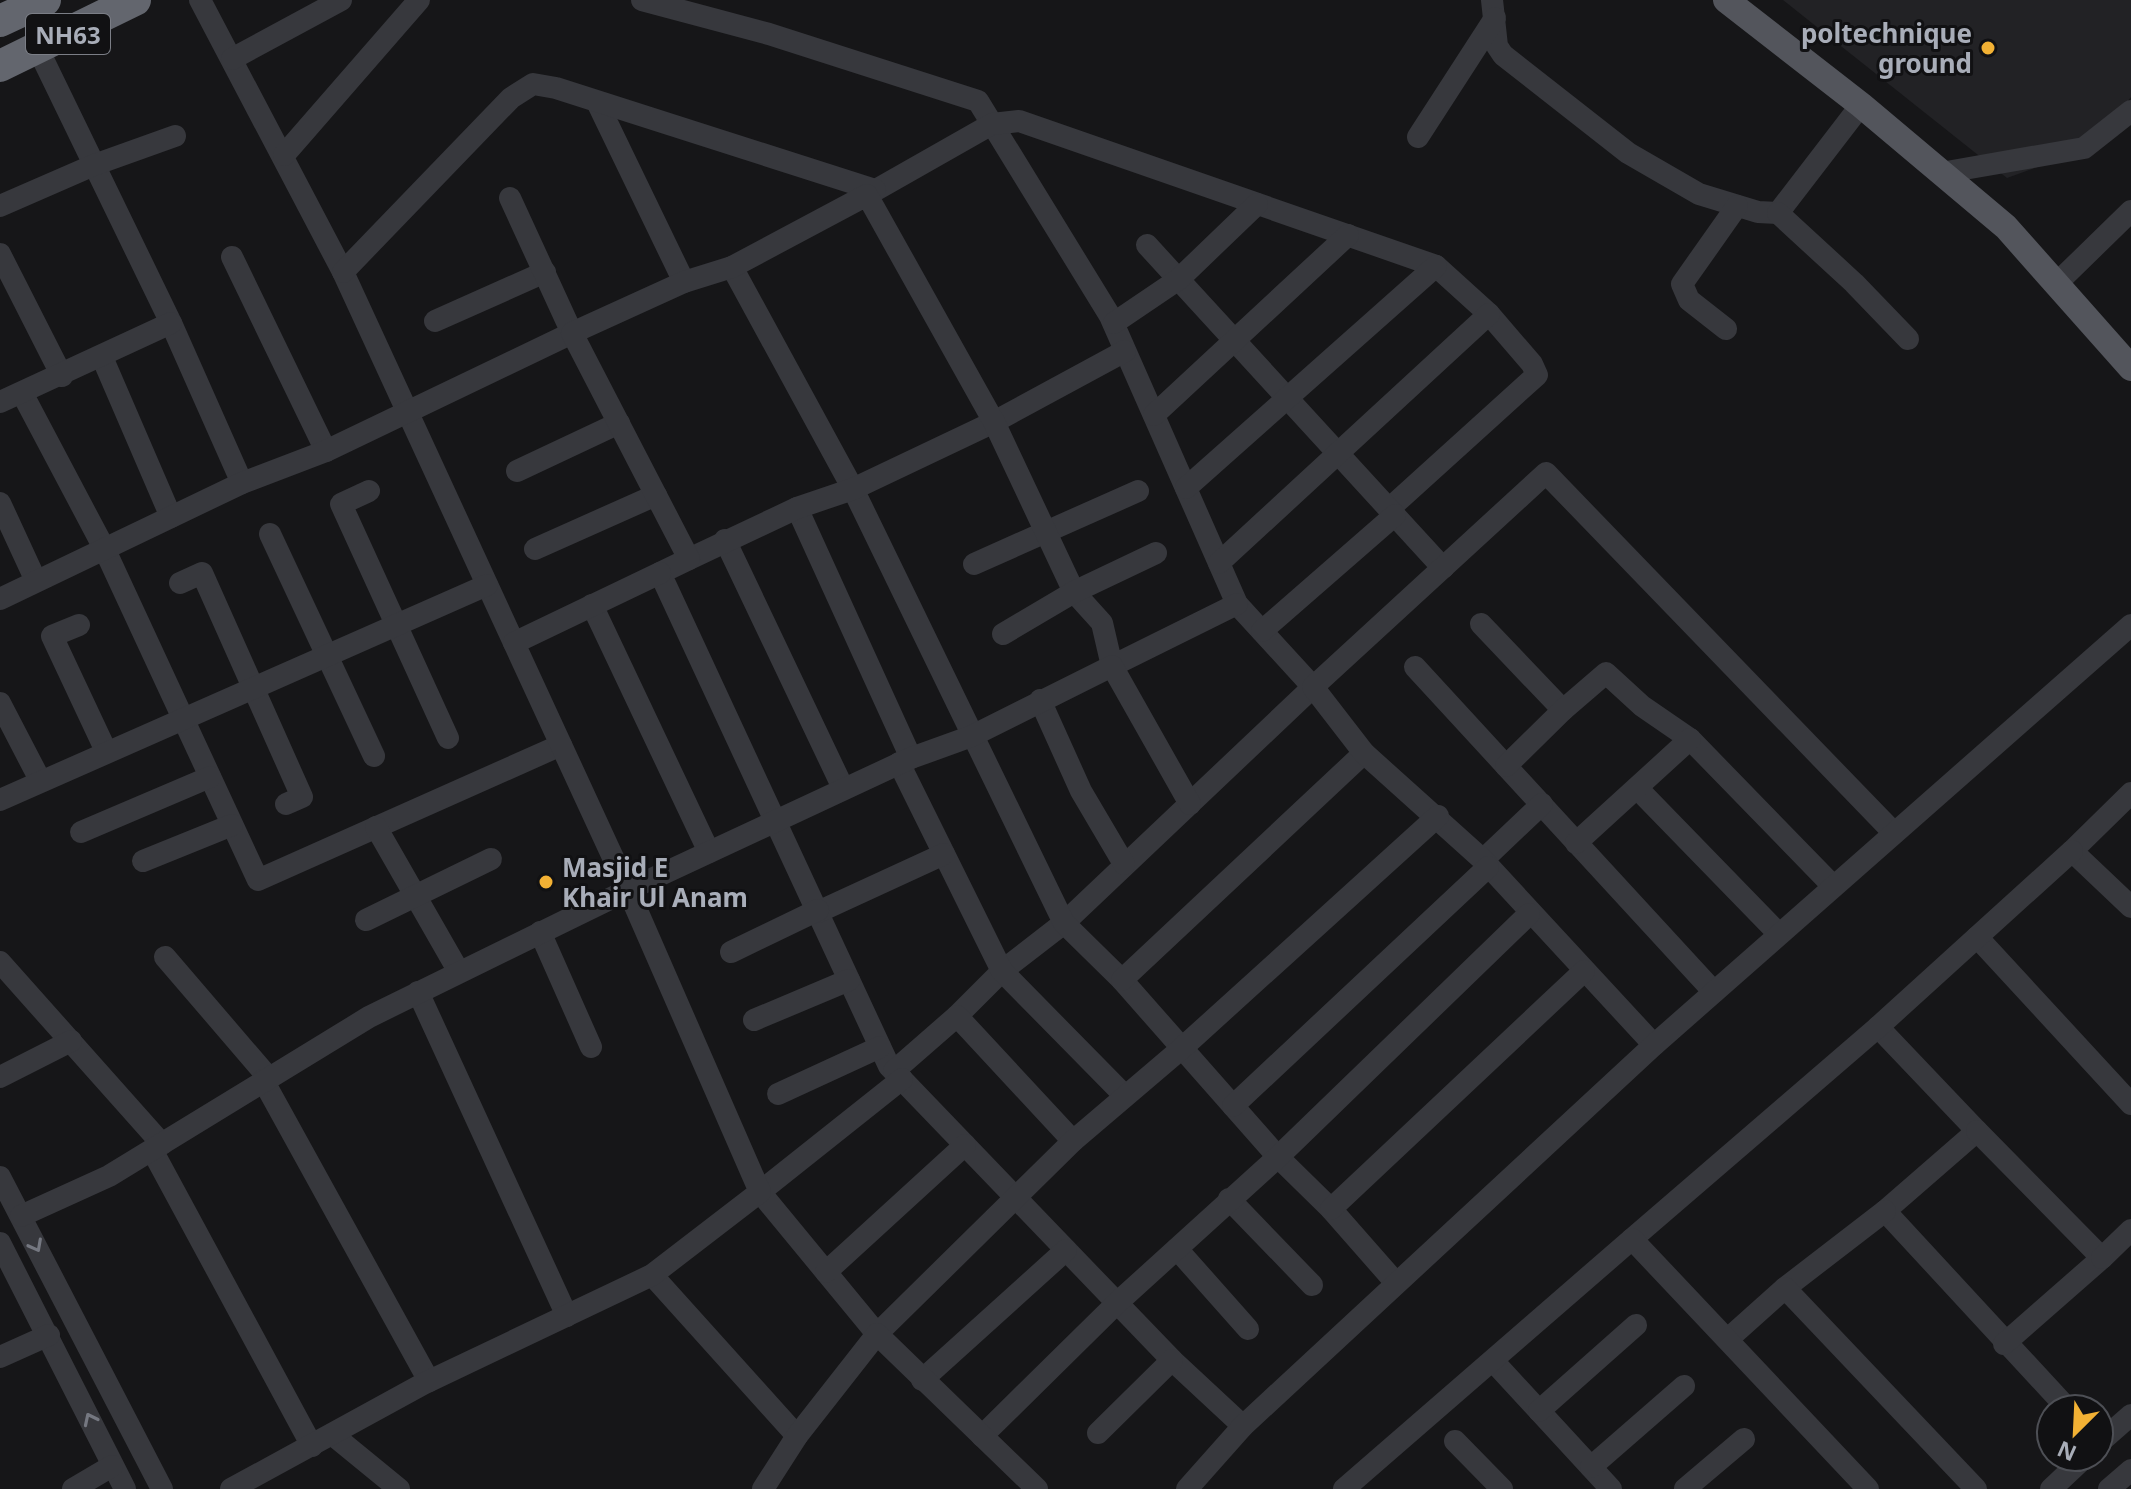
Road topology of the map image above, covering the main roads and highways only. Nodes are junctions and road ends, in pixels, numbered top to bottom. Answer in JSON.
{"nodes":[{"id":1,"x":45,"y":0,"type":"edge"},
{"id":2,"x":135,"y":0,"type":"edge"},
{"id":3,"x":1726,"y":0,"type":"edge"},
{"id":4,"x":0,"y":21,"type":"edge"},
{"id":5,"x":0,"y":66,"type":"edge"},
{"id":6,"x":2131,"y":368,"type":"edge"}],
"edges":[{"from":1,"to":4,"type":"highway","number":"NH63"},
{"from":2,"to":5,"type":"highway","number":"NH63"},
{"from":3,"to":6,"type":"main road"}]}
